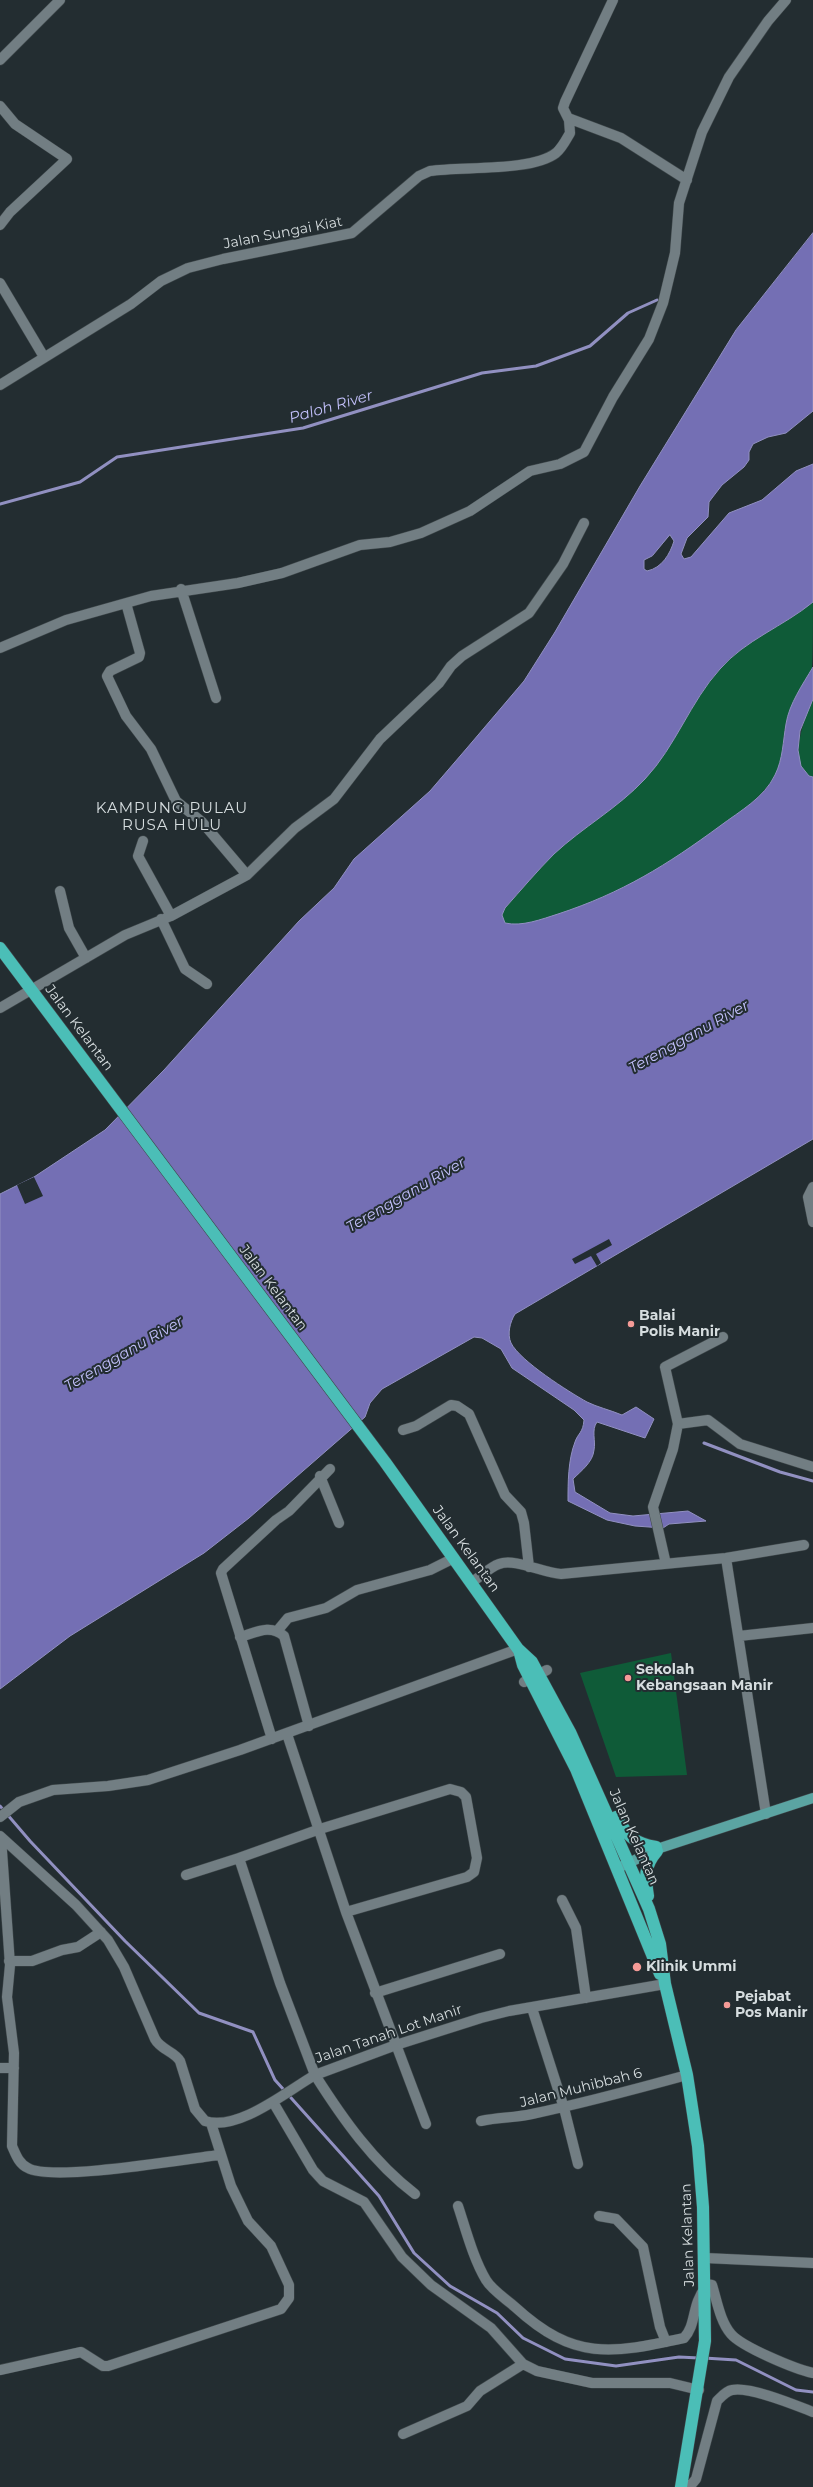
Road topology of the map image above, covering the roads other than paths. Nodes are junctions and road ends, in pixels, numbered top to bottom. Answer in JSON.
{"nodes":[{"id":1,"x":60,"y":0,"type":"edge"},
{"id":2,"x":613,"y":0,"type":"edge"},
{"id":3,"x":786,"y":0,"type":"edge"},
{"id":4,"x":0,"y":60,"type":"edge"},
{"id":5,"x":0,"y":106,"type":"edge"},
{"id":6,"x":568,"y":118,"type":"junction"},
{"id":7,"x":686,"y":180,"type":"junction"},
{"id":8,"x":0,"y":224,"type":"edge"},
{"id":9,"x":0,"y":283,"type":"edge"},
{"id":10,"x":44,"y":357,"type":"junction"},
{"id":11,"x":0,"y":385,"type":"edge"},
{"id":12,"x":584,"y":523,"type":"dead end"},
{"id":13,"x":182,"y":590,"type":"junction"},
{"id":14,"x":126,"y":602,"type":"junction"},
{"id":15,"x":0,"y":648,"type":"edge"},
{"id":16,"x":216,"y":698,"type":"dead end"},
{"id":17,"x":143,"y":841,"type":"dead end"},
{"id":18,"x":246,"y":875,"type":"junction"},
{"id":19,"x":60,"y":891,"type":"dead end"},
{"id":20,"x":166,"y":918,"type":"junction"},
{"id":21,"x":0,"y":948,"type":"edge"},
{"id":22,"x":86,"y":958,"type":"junction"},
{"id":23,"x":207,"y":984,"type":"dead end"},
{"id":24,"x":31,"y":989,"type":"junction"},
{"id":25,"x":0,"y":1008,"type":"edge"},
{"id":26,"x":813,"y":1187,"type":"edge"},
{"id":27,"x":813,"y":1222,"type":"edge"},
{"id":28,"x":723,"y":1337,"type":"dead end"},
{"id":29,"x":678,"y":1424,"type":"junction"},
{"id":30,"x":403,"y":1430,"type":"dead end"},
{"id":31,"x":813,"y":1467,"type":"edge"},
{"id":32,"x":330,"y":1469,"type":"dead end"},
{"id":33,"x":320,"y":1476,"type":"junction"},
{"id":34,"x":339,"y":1523,"type":"dead end"},
{"id":35,"x":804,"y":1545,"type":"dead end"},
{"id":36,"x":454,"y":1558,"type":"junction"},
{"id":37,"x":726,"y":1558,"type":"junction"},
{"id":38,"x":666,"y":1564,"type":"junction"},
{"id":39,"x":529,"y":1567,"type":"junction"},
{"id":40,"x":472,"y":1582,"type":"junction"},
{"id":41,"x":813,"y":1628,"type":"edge"},
{"id":42,"x":278,"y":1630,"type":"junction"},
{"id":43,"x":739,"y":1636,"type":"junction"},
{"id":44,"x":240,"y":1637,"type":"junction"},
{"id":45,"x":518,"y":1649,"type":"junction"},
{"id":46,"x":535,"y":1676,"type":"junction"},
{"id":47,"x":308,"y":1726,"type":"junction"},
{"id":48,"x":287,"y":1734,"type":"junction"},
{"id":49,"x":272,"y":1739,"type":"junction"},
{"id":50,"x":586,"y":1768,"type":"junction"},
{"id":51,"x":813,"y":1798,"type":"edge"},
{"id":52,"x":766,"y":1814,"type":"junction"},
{"id":53,"x":0,"y":1817,"type":"edge"},
{"id":54,"x":320,"y":1830,"type":"junction"},
{"id":55,"x":1,"y":1837,"type":"edge"},
{"id":56,"x":658,"y":1849,"type":"junction"},
{"id":57,"x":239,"y":1858,"type":"junction"},
{"id":58,"x":629,"y":1859,"type":"junction"},
{"id":59,"x":617,"y":1864,"type":"junction"},
{"id":60,"x":186,"y":1876,"type":"dead end"},
{"id":61,"x":562,"y":1900,"type":"dead end"},
{"id":62,"x":649,"y":1909,"type":"junction"},
{"id":63,"x":346,"y":1912,"type":"junction"},
{"id":64,"x":101,"y":1932,"type":"junction"},
{"id":65,"x":500,"y":1954,"type":"dead end"},
{"id":66,"x":9,"y":1961,"type":"junction"},
{"id":67,"x":665,"y":1984,"type":"junction"},
{"id":68,"x":375,"y":1993,"type":"junction"},
{"id":69,"x":586,"y":1998,"type":"junction"},
{"id":70,"x":532,"y":2008,"type":"junction"},
{"id":71,"x":396,"y":2045,"type":"junction"},
{"id":72,"x":0,"y":2068,"type":"edge"},
{"id":73,"x":14,"y":2068,"type":"junction"},
{"id":74,"x":315,"y":2075,"type":"junction"},
{"id":75,"x":687,"y":2076,"type":"junction"},
{"id":76,"x":276,"y":2100,"type":"junction"},
{"id":77,"x":564,"y":2108,"type":"junction"},
{"id":78,"x":481,"y":2121,"type":"dead end"},
{"id":79,"x":215,"y":2123,"type":"junction"},
{"id":80,"x":426,"y":2124,"type":"dead end"},
{"id":81,"x":219,"y":2155,"type":"junction"},
{"id":82,"x":578,"y":2164,"type":"dead end"},
{"id":83,"x":415,"y":2194,"type":"dead end"},
{"id":84,"x":458,"y":2206,"type":"dead end"},
{"id":85,"x":600,"y":2216,"type":"dead end"},
{"id":86,"x":705,"y":2258,"type":"junction"},
{"id":87,"x":813,"y":2263,"type":"edge"},
{"id":88,"x":706,"y":2285,"type":"junction"},
{"id":89,"x":666,"y":2342,"type":"junction"},
{"id":90,"x":523,"y":2364,"type":"junction"},
{"id":91,"x":0,"y":2370,"type":"edge"},
{"id":92,"x":813,"y":2373,"type":"edge"},
{"id":93,"x":699,"y":2390,"type":"junction"},
{"id":94,"x":811,"y":2410,"type":"edge"},
{"id":95,"x":403,"y":2434,"type":"dead end"},
{"id":96,"x":682,"y":2486,"type":"edge"}],
"edges":[{"from":1,"to":4,"type":"street"},
{"from":2,"to":6,"type":"street","name":"Jalan Sungai Kiat"},
{"from":3,"to":7,"type":"street"},
{"from":5,"to":8,"type":"street"},
{"from":6,"to":7,"type":"street"},
{"from":6,"to":10,"type":"street","name":"Jalan Sungai Kiat"},
{"from":7,"to":13,"type":"street"},
{"from":9,"to":10,"type":"street"},
{"from":10,"to":11,"type":"street","name":"Jalan Sungai Kiat"},
{"from":12,"to":18,"type":"street"},
{"from":13,"to":14,"type":"street"},
{"from":13,"to":16,"type":"street"},
{"from":14,"to":15,"type":"street"},
{"from":14,"to":18,"type":"street"},
{"from":17,"to":20,"type":"street"},
{"from":18,"to":20,"type":"street"},
{"from":19,"to":22,"type":"street"},
{"from":20,"to":22,"type":"street"},
{"from":20,"to":23,"type":"street"},
{"from":21,"to":24,"type":"highway","name":"Jalan Kelantan"},
{"from":22,"to":24,"type":"street"},
{"from":24,"to":25,"type":"street"},
{"from":24,"to":36,"type":"highway","name":"Jalan Kelantan"},
{"from":26,"to":27,"type":"street"},
{"from":28,"to":29,"type":"street"},
{"from":29,"to":31,"type":"street"},
{"from":29,"to":38,"type":"street"},
{"from":30,"to":39,"type":"street"},
{"from":32,"to":33,"type":"street"},
{"from":33,"to":34,"type":"street"},
{"from":33,"to":44,"type":"street"},
{"from":35,"to":37,"type":"street"},
{"from":36,"to":40,"type":"highway","name":"Jalan Kelantan"},
{"from":36,"to":42,"type":"street"},
{"from":37,"to":38,"type":"street"},
{"from":37,"to":43,"type":"street"},
{"from":38,"to":39,"type":"street"},
{"from":39,"to":40,"type":"street"},
{"from":40,"to":45,"type":"highway","name":"Jalan Kelantan"},
{"from":41,"to":43,"type":"street"},
{"from":42,"to":44,"type":"street"},
{"from":42,"to":47,"type":"street"},
{"from":43,"to":52,"type":"street"},
{"from":44,"to":49,"type":"street"},
{"from":45,"to":46,"type":"highway","name":"Jalan Kelantan"},
{"from":45,"to":47,"type":"street"},
{"from":46,"to":50,"type":"highway","name":"Jalan Kelantan"},
{"from":46,"to":59,"type":"highway","name":"Jalan Kelantan"},
{"from":47,"to":48,"type":"street"},
{"from":48,"to":49,"type":"street"},
{"from":48,"to":54,"type":"street"},
{"from":49,"to":53,"type":"street"},
{"from":50,"to":56,"type":"highway"},
{"from":50,"to":58,"type":"highway","name":"Jalan Kelantan"},
{"from":51,"to":52,"type":"main road"},
{"from":52,"to":56,"type":"main road"},
{"from":54,"to":57,"type":"street"},
{"from":54,"to":63,"type":"street"},
{"from":54,"to":63,"type":"street"},
{"from":55,"to":64,"type":"street"},
{"from":55,"to":66,"type":"street"},
{"from":56,"to":58,"type":"main road"},
{"from":56,"to":62,"type":"highway"},
{"from":57,"to":60,"type":"street"},
{"from":57,"to":74,"type":"street","name":"Jalan Tanah Lot Manir"},
{"from":58,"to":59,"type":"main road"},
{"from":58,"to":62,"type":"highway","name":"Jalan Kelantan"},
{"from":59,"to":67,"type":"highway","name":"Jalan Kelantan"},
{"from":61,"to":69,"type":"street"},
{"from":62,"to":67,"type":"highway","name":"Jalan Kelantan"},
{"from":63,"to":68,"type":"street"},
{"from":64,"to":66,"type":"street"},
{"from":64,"to":79,"type":"street"},
{"from":65,"to":68,"type":"street"},
{"from":66,"to":73,"type":"street"},
{"from":67,"to":69,"type":"street","name":"Jalan Tanah Lot Manir"},
{"from":67,"to":75,"type":"highway","name":"Jalan Kelantan"},
{"from":68,"to":71,"type":"street"},
{"from":69,"to":70,"type":"street","name":"Jalan Tanah Lot Manir"},
{"from":70,"to":71,"type":"street","name":"Jalan Tanah Lot Manir"},
{"from":70,"to":77,"type":"street"},
{"from":71,"to":74,"type":"street","name":"Jalan Tanah Lot Manir"},
{"from":71,"to":80,"type":"street"},
{"from":72,"to":73,"type":"street"},
{"from":73,"to":81,"type":"street"},
{"from":74,"to":76,"type":"street"},
{"from":74,"to":83,"type":"street"},
{"from":75,"to":77,"type":"street","name":"Jalan Muhibbah 6"},
{"from":75,"to":86,"type":"highway","name":"Jalan Kelantan"},
{"from":76,"to":79,"type":"street"},
{"from":76,"to":90,"type":"street"},
{"from":77,"to":78,"type":"street","name":"Jalan Muhibbah 6"},
{"from":77,"to":82,"type":"street"},
{"from":79,"to":81,"type":"street"},
{"from":81,"to":91,"type":"street"},
{"from":84,"to":89,"type":"street"},
{"from":85,"to":89,"type":"street"},
{"from":86,"to":87,"type":"street"},
{"from":86,"to":88,"type":"highway","name":"Jalan Kelantan"},
{"from":88,"to":89,"type":"street"},
{"from":88,"to":92,"type":"street"},
{"from":88,"to":93,"type":"highway","name":"Jalan Kelantan"},
{"from":90,"to":93,"type":"street"},
{"from":90,"to":95,"type":"street"},
{"from":93,"to":96,"type":"highway","name":"Jalan Kelantan"},
{"from":94,"to":96,"type":"street"}]}
